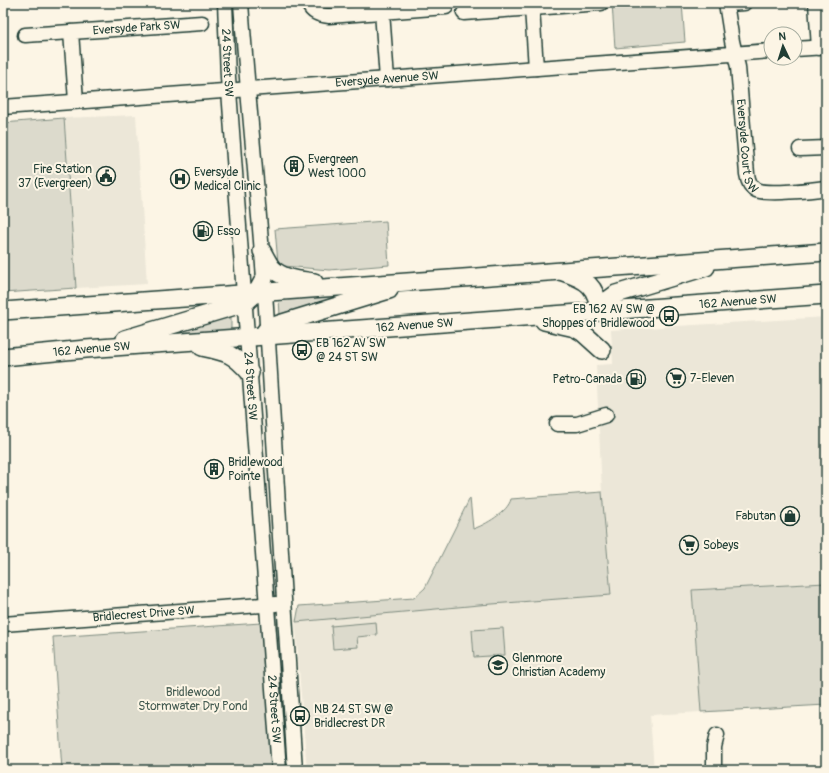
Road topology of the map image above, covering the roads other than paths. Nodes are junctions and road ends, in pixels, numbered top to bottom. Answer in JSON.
{"nodes":[{"id":1,"x":225,"y":3,"type":"edge"},
{"id":2,"x":241,"y":3,"type":"edge"},
{"id":3,"x":308,"y":3,"type":"edge"},
{"id":4,"x":602,"y":3,"type":"edge"},
{"id":5,"x":744,"y":3,"type":"edge"},
{"id":6,"x":816,"y":3,"type":"edge"},
{"id":7,"x":574,"y":4,"type":"edge"},
{"id":8,"x":726,"y":4,"type":"edge"},
{"id":9,"x":446,"y":7,"type":"dead end"},
{"id":10,"x":495,"y":7,"type":"edge"},
{"id":11,"x":532,"y":8,"type":"junction"},
{"id":12,"x":382,"y":12,"type":"junction"},
{"id":13,"x":464,"y":13,"type":"dead end"},
{"id":14,"x":202,"y":23,"type":"dead end"},
{"id":15,"x":71,"y":32,"type":"junction"},
{"id":16,"x":25,"y":35,"type":"dead end"},
{"id":17,"x":823,"y":47,"type":"edge"},
{"id":18,"x":803,"y":48,"type":"edge"},
{"id":19,"x":763,"y":52,"type":"edge"},
{"id":20,"x":736,"y":54,"type":"junction"},
{"id":21,"x":536,"y":68,"type":"junction"},
{"id":22,"x":387,"y":79,"type":"junction"},
{"id":23,"x":248,"y":89,"type":"junction"},
{"id":24,"x":230,"y":90,"type":"junction"},
{"id":25,"x":76,"y":101,"type":"junction"},
{"id":26,"x":3,"y":107,"type":"edge"},
{"id":27,"x":826,"y":148,"type":"edge"},
{"id":28,"x":800,"y":149,"type":"dead end"},
{"id":29,"x":826,"y":188,"type":"edge"},
{"id":30,"x":262,"y":251,"type":"junction"},
{"id":31,"x":826,"y":252,"type":"edge"},
{"id":32,"x":737,"y":258,"type":"junction"},
{"id":33,"x":559,"y":271,"type":"junction"},
{"id":34,"x":426,"y":280,"type":"junction"},
{"id":35,"x":342,"y":286,"type":"junction"},
{"id":36,"x":255,"y":292,"type":"junction"},
{"id":37,"x":826,"y":295,"type":"edge"},
{"id":38,"x":3,"y":311,"type":"edge"},
{"id":39,"x":600,"y":312,"type":"junction"},
{"id":40,"x":520,"y":317,"type":"junction"},
{"id":41,"x":258,"y":337,"type":"junction"},
{"id":42,"x":176,"y":343,"type":"junction"},
{"id":43,"x":86,"y":349,"type":"junction"},
{"id":44,"x":602,"y":350,"type":"dead end"},
{"id":45,"x":4,"y":357,"type":"edge"},
{"id":46,"x":250,"y":373,"type":"junction"},
{"id":47,"x":606,"y":415,"type":"dead end"},
{"id":48,"x":557,"y":424,"type":"dead end"},
{"id":49,"x":283,"y":602,"type":"junction"},
{"id":50,"x":268,"y":605,"type":"junction"},
{"id":51,"x":3,"y":624,"type":"edge"},
{"id":52,"x":717,"y":735,"type":"dead end"},
{"id":53,"x":279,"y":770,"type":"edge"},
{"id":54,"x":295,"y":770,"type":"edge"},
{"id":55,"x":714,"y":770,"type":"edge"}],
"edges":[{"from":1,"to":24,"type":"street","name":"24 Street SW"},
{"from":2,"to":23,"type":"street","name":"24 Street SW"},
{"from":3,"to":12,"type":"street"},
{"from":4,"to":7,"type":"street"},
{"from":5,"to":8,"type":"street"},
{"from":6,"to":17,"type":"street"},
{"from":7,"to":11,"type":"street"},
{"from":8,"to":20,"type":"street"},
{"from":9,"to":12,"type":"street"},
{"from":10,"to":11,"type":"street"},
{"from":10,"to":13,"type":"street"},
{"from":11,"to":21,"type":"street"},
{"from":12,"to":22,"type":"street"},
{"from":14,"to":15,"type":"street","name":"Eversyde Park SW"},
{"from":15,"to":16,"type":"street","name":"Eversyde Park SW"},
{"from":15,"to":25,"type":"street"},
{"from":17,"to":18,"type":"street"},
{"from":19,"to":20,"type":"street","name":"Eversyde Avenue SW"},
{"from":20,"to":21,"type":"street","name":"Eversyde Avenue SW"},
{"from":20,"to":29,"type":"street","name":"Eversyde Court SW"},
{"from":21,"to":22,"type":"street","name":"Eversyde Avenue SW"},
{"from":22,"to":23,"type":"street","name":"Eversyde Avenue SW"},
{"from":23,"to":24,"type":"street","name":"Eversyde Avenue SW"},
{"from":23,"to":30,"type":"street","name":"24 Street SW"},
{"from":24,"to":25,"type":"street","name":"Eversyde Avenue SW"},
{"from":24,"to":36,"type":"street","name":"24 Street SW"},
{"from":25,"to":26,"type":"street","name":"Eversyde Avenue SW"},
{"from":27,"to":28,"type":"street"},
{"from":30,"to":35,"type":"main road"},
{"from":30,"to":36,"type":"street","name":"24 Street SW"},
{"from":31,"to":32,"type":"main road"},
{"from":32,"to":33,"type":"main road"},
{"from":32,"to":39,"type":"main road"},
{"from":33,"to":34,"type":"main road"},
{"from":33,"to":39,"type":"main road"},
{"from":34,"to":35,"type":"main road"},
{"from":34,"to":41,"type":"main road"},
{"from":35,"to":36,"type":"main road"},
{"from":36,"to":38,"type":"main road"},
{"from":36,"to":41,"type":"street","name":"24 Street SW"},
{"from":36,"to":41,"type":"street","name":"24 Street SW"},
{"from":36,"to":43,"type":"main road"},
{"from":37,"to":39,"type":"main road","name":"162 Avenue SW"},
{"from":39,"to":40,"type":"main road","name":"162 Avenue SW"},
{"from":40,"to":41,"type":"main road","name":"162 Avenue SW"},
{"from":40,"to":44,"type":"main road"},
{"from":41,"to":42,"type":"main road","name":"162 Avenue SW"},
{"from":41,"to":46,"type":"street","name":"24 Street SW"},
{"from":41,"to":49,"type":"street","name":"24 Street SW"},
{"from":42,"to":43,"type":"main road","name":"162 Avenue SW"},
{"from":42,"to":46,"type":"main road"},
{"from":43,"to":45,"type":"main road","name":"162 Avenue SW"},
{"from":46,"to":50,"type":"street","name":"24 Street SW"},
{"from":47,"to":48,"type":"street"},
{"from":49,"to":50,"type":"street","name":"Bridlecrest Drive SW"},
{"from":49,"to":54,"type":"street","name":"24 Street SW"},
{"from":50,"to":51,"type":"street","name":"Bridlecrest Drive SW"},
{"from":50,"to":53,"type":"street","name":"24 Street SW"},
{"from":52,"to":55,"type":"street"}]}
